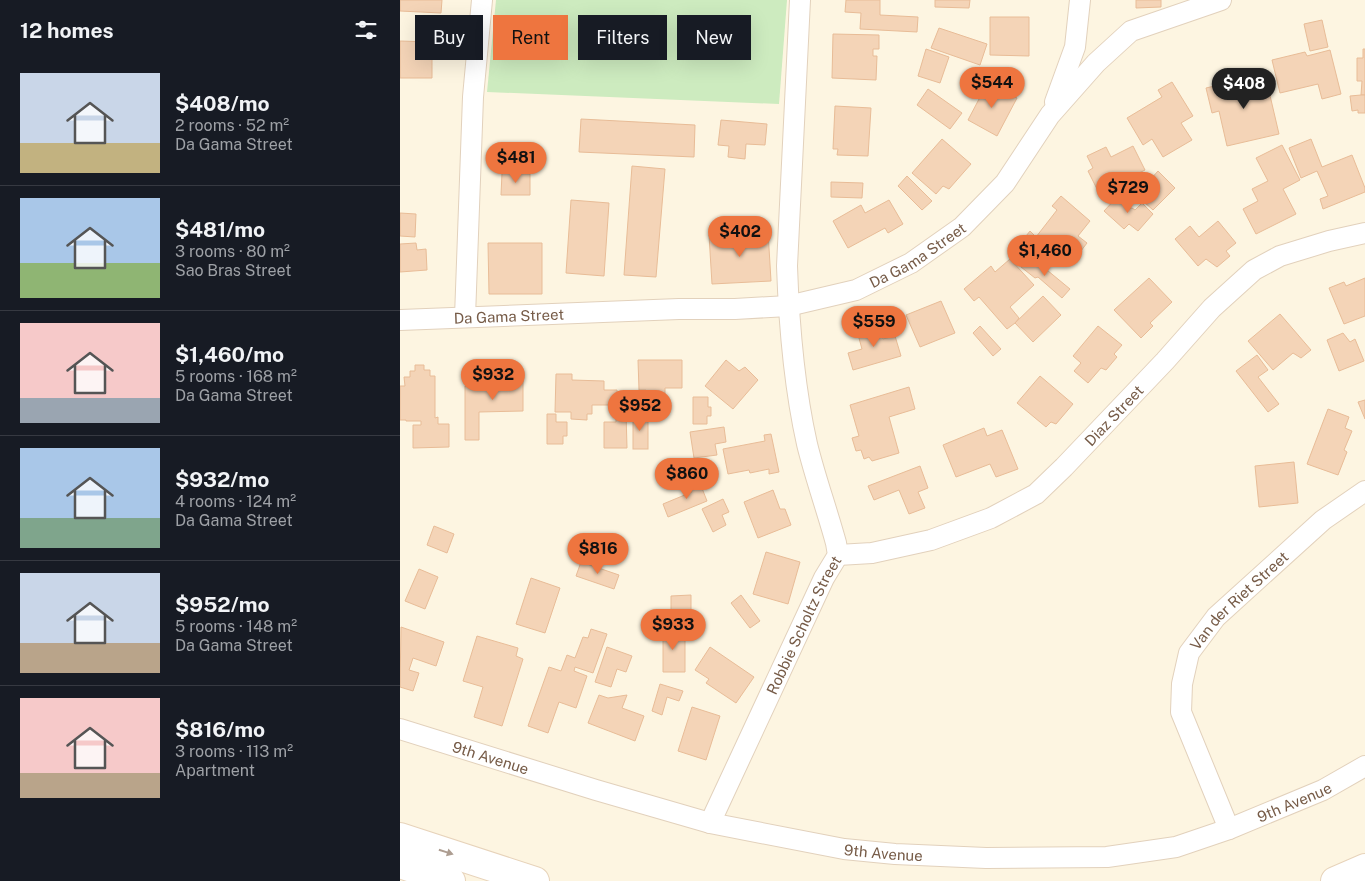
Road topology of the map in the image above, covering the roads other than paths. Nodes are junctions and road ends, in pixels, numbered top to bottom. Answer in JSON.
{"nodes":[{"id":1,"x":482,"y":0,"type":"edge"},
{"id":2,"x":800,"y":0,"type":"edge"},
{"id":3,"x":1080,"y":0,"type":"edge"},
{"id":4,"x":1221,"y":0,"type":"edge"},
{"id":5,"x":1050,"y":115,"type":"junction"},
{"id":6,"x":1365,"y":233,"type":"edge"},
{"id":7,"x":788,"y":306,"type":"junction"},
{"id":8,"x":466,"y":317,"type":"junction"},
{"id":9,"x":400,"y":320,"type":"edge"},
{"id":10,"x":1365,"y":491,"type":"edge"},
{"id":11,"x":838,"y":556,"type":"junction"},
{"id":12,"x":400,"y":729,"type":"edge"},
{"id":13,"x":1365,"y":766,"type":"edge"},
{"id":14,"x":710,"y":823,"type":"junction"},
{"id":15,"x":1229,"y":829,"type":"junction"},
{"id":16,"x":400,"y":837,"type":"edge"},
{"id":17,"x":400,"y":864,"type":"edge"},
{"id":18,"x":1365,"y":868,"type":"edge"},
{"id":19,"x":451,"y":881,"type":"edge"},
{"id":20,"x":535,"y":881,"type":"edge"},
{"id":21,"x":1335,"y":881,"type":"edge"}],
"edges":[{"from":1,"to":8,"type":"street"},
{"from":2,"to":7,"type":"street","name":"Robbie Scholtz Street"},
{"from":3,"to":5,"type":"street"},
{"from":4,"to":5,"type":"street","name":"Da Gama Street"},
{"from":5,"to":7,"type":"street","name":"Da Gama Street"},
{"from":6,"to":11,"type":"street","name":"Diaz Street"},
{"from":7,"to":8,"type":"street","name":"Da Gama Street"},
{"from":7,"to":11,"type":"street","name":"Robbie Scholtz Street"},
{"from":8,"to":9,"type":"street","name":"Da Gama Street"},
{"from":10,"to":15,"type":"street","name":"Van der Riet Street"},
{"from":11,"to":14,"type":"street","name":"Robbie Scholtz Street"},
{"from":12,"to":14,"type":"street","name":"9th Avenue"},
{"from":13,"to":15,"type":"street","name":"9th Avenue"},
{"from":14,"to":15,"type":"street","name":"9th Avenue"},
{"from":16,"to":20,"type":"main road","one_way":true},
{"from":17,"to":19,"type":"main road"},
{"from":18,"to":21,"type":"main road"}]}
